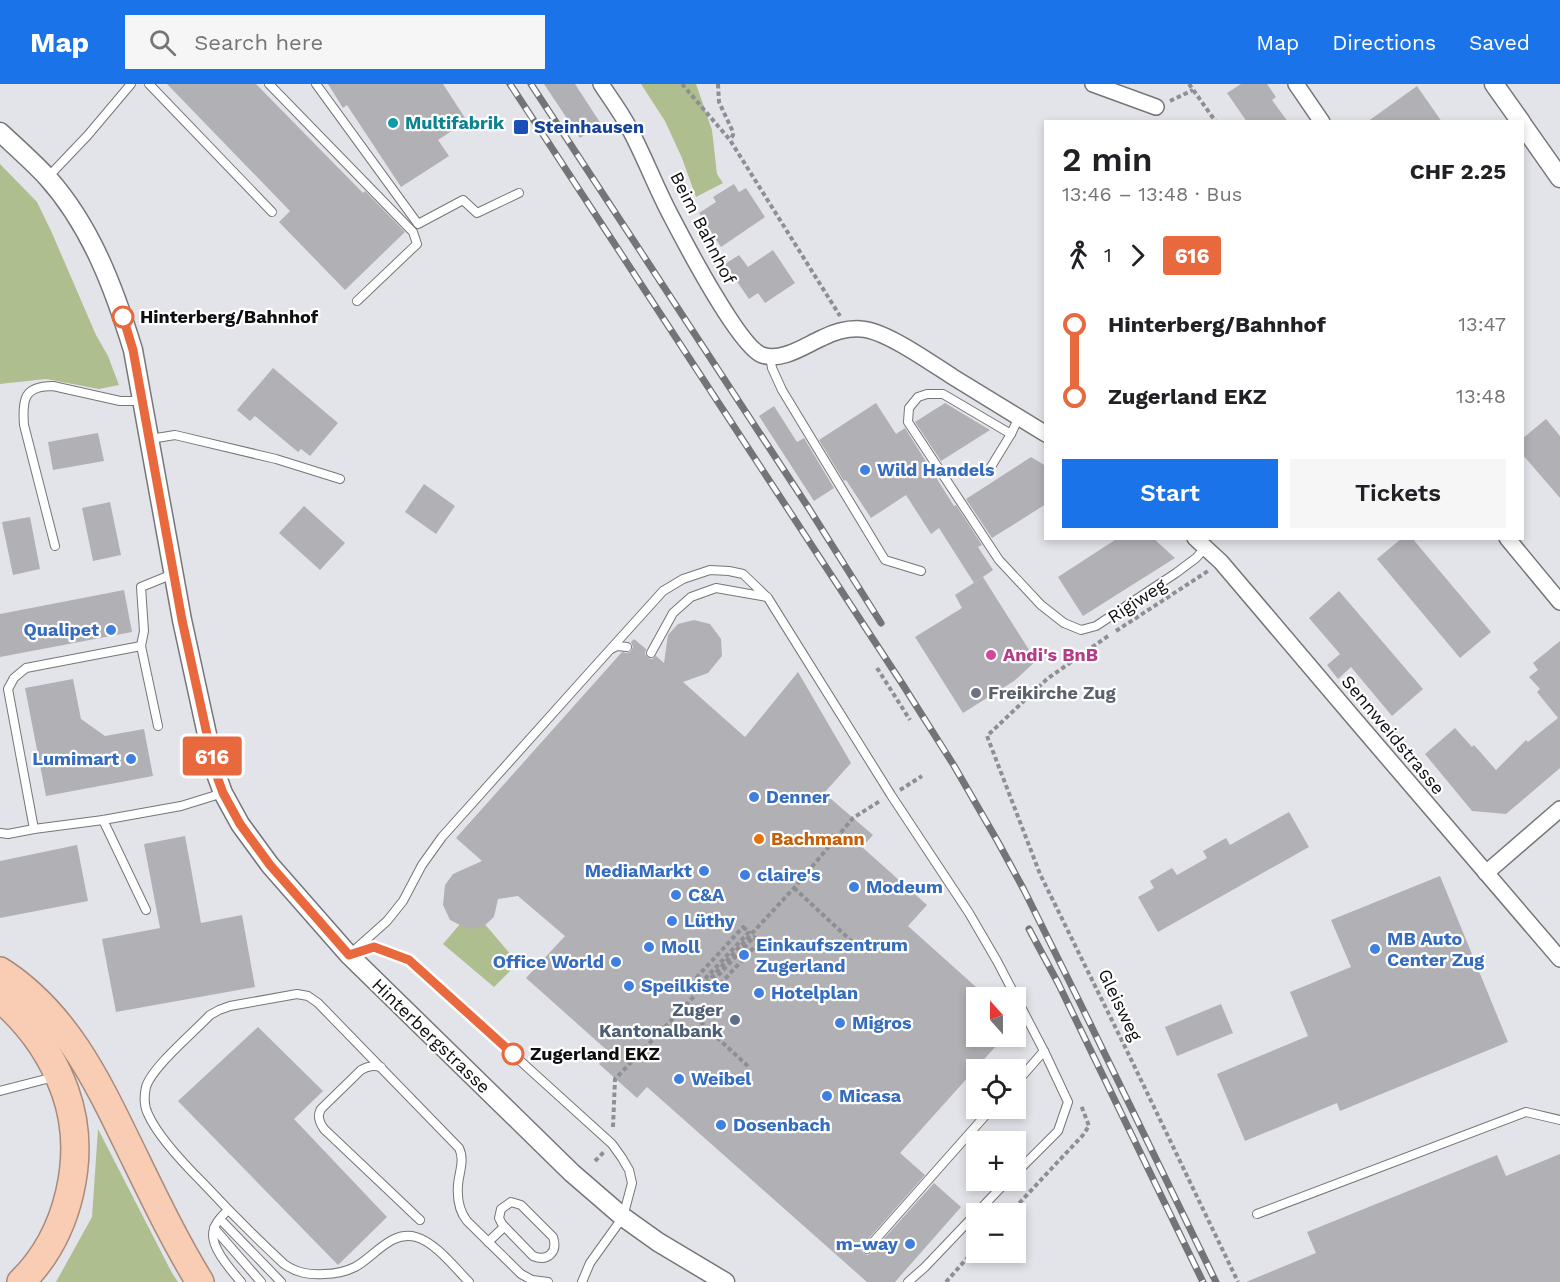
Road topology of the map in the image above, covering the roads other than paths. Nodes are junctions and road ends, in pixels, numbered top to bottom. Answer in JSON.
{"nodes":[{"id":1,"x":131,"y":84,"type":"edge"},
{"id":2,"x":149,"y":84,"type":"edge"},
{"id":3,"x":270,"y":84,"type":"edge"},
{"id":4,"x":316,"y":84,"type":"edge"},
{"id":5,"x":601,"y":84,"type":"edge"},
{"id":6,"x":1093,"y":84,"type":"edge"},
{"id":7,"x":1296,"y":84,"type":"edge"},
{"id":8,"x":1494,"y":84,"type":"edge"},
{"id":9,"x":1156,"y":107,"type":"road end"},
{"id":10,"x":1321,"y":120,"type":"edge"},
{"id":11,"x":1520,"y":120,"type":"edge"},
{"id":12,"x":1524,"y":126,"type":"edge"},
{"id":13,"x":0,"y":132,"type":"edge"},
{"id":14,"x":47,"y":178,"type":"junction"},
{"id":15,"x":1560,"y":178,"type":"edge"},
{"id":16,"x":519,"y":193,"type":"dead end"},
{"id":17,"x":272,"y":212,"type":"dead end"},
{"id":18,"x":357,"y":301,"type":"dead end"},
{"id":19,"x":770,"y":356,"type":"junction"},
{"id":20,"x":143,"y":401,"type":"junction"},
{"id":21,"x":1019,"y":417,"type":"junction"},
{"id":22,"x":1044,"y":433,"type":"edge"},
{"id":23,"x":1011,"y":434,"type":"junction"},
{"id":24,"x":150,"y":439,"type":"junction"},
{"id":25,"x":989,"y":470,"type":"dead end"},
{"id":26,"x":340,"y":479,"type":"dead end"},
{"id":27,"x":1509,"y":540,"type":"edge"},
{"id":28,"x":1200,"y":543,"type":"edge"},
{"id":29,"x":56,"y":546,"type":"dead end"},
{"id":30,"x":921,"y":571,"type":"dead end"},
{"id":31,"x":174,"y":574,"type":"junction"},
{"id":32,"x":768,"y":598,"type":"junction"},
{"id":33,"x":1560,"y":602,"type":"edge"},
{"id":34,"x":141,"y":646,"type":"junction"},
{"id":35,"x":627,"y":647,"type":"dead end"},
{"id":36,"x":607,"y":652,"type":"junction"},
{"id":37,"x":651,"y":653,"type":"dead end"},
{"id":38,"x":158,"y":726,"type":"dead end"},
{"id":39,"x":223,"y":793,"type":"junction"},
{"id":40,"x":1560,"y":810,"type":"edge"},
{"id":41,"x":103,"y":820,"type":"junction"},
{"id":42,"x":34,"y":828,"type":"junction"},
{"id":43,"x":0,"y":833,"type":"edge"},
{"id":44,"x":1486,"y":873,"type":"junction"},
{"id":45,"x":146,"y":910,"type":"dead end"},
{"id":46,"x":349,"y":955,"type":"junction"},
{"id":47,"x":1560,"y":958,"type":"edge"},
{"id":48,"x":0,"y":970,"type":"edge"},
{"id":49,"x":0,"y":998,"type":"edge"},
{"id":50,"x":1044,"y":1051,"type":"junction"},
{"id":51,"x":381,"y":1066,"type":"junction"},
{"id":52,"x":1026,"y":1072,"type":"edge"},
{"id":53,"x":58,"y":1076,"type":"junction"},
{"id":54,"x":0,"y":1091,"type":"edge"},
{"id":55,"x":982,"y":1119,"type":"edge"},
{"id":56,"x":1560,"y":1120,"type":"edge"},
{"id":57,"x":1026,"y":1163,"type":"edge"},
{"id":58,"x":998,"y":1191,"type":"edge"},
{"id":59,"x":228,"y":1210,"type":"junction"},
{"id":60,"x":1257,"y":1214,"type":"dead end"},
{"id":61,"x":623,"y":1217,"type":"junction"},
{"id":62,"x":220,"y":1219,"type":"junction"},
{"id":63,"x":420,"y":1220,"type":"dead end"},
{"id":64,"x":504,"y":1227,"type":"junction"},
{"id":65,"x":214,"y":1228,"type":"junction"},
{"id":66,"x":488,"y":1242,"type":"junction"},
{"id":67,"x":867,"y":1249,"type":"dead end"},
{"id":68,"x":925,"y":1267,"type":"junction"},
{"id":69,"x":21,"y":1282,"type":"edge"},
{"id":70,"x":200,"y":1282,"type":"edge"},
{"id":71,"x":241,"y":1282,"type":"edge"},
{"id":72,"x":261,"y":1282,"type":"edge"},
{"id":73,"x":281,"y":1282,"type":"edge"},
{"id":74,"x":469,"y":1282,"type":"edge"},
{"id":75,"x":548,"y":1282,"type":"edge"},
{"id":76,"x":582,"y":1282,"type":"edge"},
{"id":77,"x":725,"y":1282,"type":"edge"},
{"id":78,"x":908,"y":1282,"type":"edge"},
{"id":79,"x":917,"y":1282,"type":"edge"}],
"edges":[{"from":1,"to":14,"type":"lane"},
{"from":2,"to":17,"type":"lane"},
{"from":3,"to":18,"type":"lane"},
{"from":4,"to":16,"type":"lane"},
{"from":5,"to":19,"type":"street","name":"Beim Bahnhof"},
{"from":6,"to":9,"type":"street"},
{"from":7,"to":10,"type":"street"},
{"from":8,"to":11,"type":"street"},
{"from":12,"to":15,"type":"street"},
{"from":13,"to":14,"type":"street","name":"Hinterbergstrasse"},
{"from":14,"to":20,"type":"street","name":"Hinterbergstrasse"},
{"from":19,"to":21,"type":"street"},
{"from":19,"to":30,"type":"lane"},
{"from":20,"to":24,"type":"street","name":"Hinterbergstrasse"},
{"from":20,"to":29,"type":"lane"},
{"from":21,"to":22,"type":"street"},
{"from":21,"to":23,"type":"lane"},
{"from":23,"to":25,"type":"lane"},
{"from":23,"to":28,"type":"lane"},
{"from":24,"to":26,"type":"lane"},
{"from":24,"to":31,"type":"street","name":"Hinterbergstrasse"},
{"from":27,"to":33,"type":"street"},
{"from":28,"to":44,"type":"street","name":"Sennweidstrasse"},
{"from":31,"to":34,"type":"lane"},
{"from":31,"to":39,"type":"street","name":"Hinterbergstrasse"},
{"from":32,"to":36,"type":"lane"},
{"from":32,"to":37,"type":"lane"},
{"from":32,"to":50,"type":"lane"},
{"from":34,"to":38,"type":"lane"},
{"from":34,"to":42,"type":"lane"},
{"from":35,"to":36,"type":"lane"},
{"from":36,"to":46,"type":"lane"},
{"from":39,"to":41,"type":"lane"},
{"from":39,"to":46,"type":"street","name":"Hinterbergstrasse"},
{"from":40,"to":44,"type":"street"},
{"from":41,"to":42,"type":"lane"},
{"from":41,"to":45,"type":"lane"},
{"from":42,"to":43,"type":"lane"},
{"from":44,"to":47,"type":"street","name":"Sennweidstrasse"},
{"from":46,"to":61,"type":"street","name":"Hinterbergstrasse"},
{"from":46,"to":61,"type":"lane"},
{"from":48,"to":70,"type":"highway"},
{"from":49,"to":53,"type":"highway"},
{"from":50,"to":52,"type":"lane"},
{"from":50,"to":57,"type":"lane"},
{"from":51,"to":59,"type":"lane"},
{"from":51,"to":63,"type":"lane"},
{"from":51,"to":66,"type":"lane"},
{"from":53,"to":54,"type":"lane"},
{"from":53,"to":69,"type":"highway"},
{"from":55,"to":67,"type":"lane"},
{"from":56,"to":60,"type":"lane"},
{"from":58,"to":68,"type":"lane"},
{"from":59,"to":62,"type":"lane"},
{"from":59,"to":74,"type":"lane"},
{"from":61,"to":76,"type":"lane"},
{"from":61,"to":77,"type":"street","name":"Hinterbergstrasse"},
{"from":62,"to":65,"type":"lane"},
{"from":62,"to":73,"type":"lane"},
{"from":64,"to":64,"type":"lane"},
{"from":64,"to":66,"type":"lane"},
{"from":65,"to":71,"type":"lane"},
{"from":65,"to":72,"type":"lane"},
{"from":66,"to":75,"type":"lane"},
{"from":68,"to":78,"type":"lane"},
{"from":68,"to":79,"type":"lane"}]}
